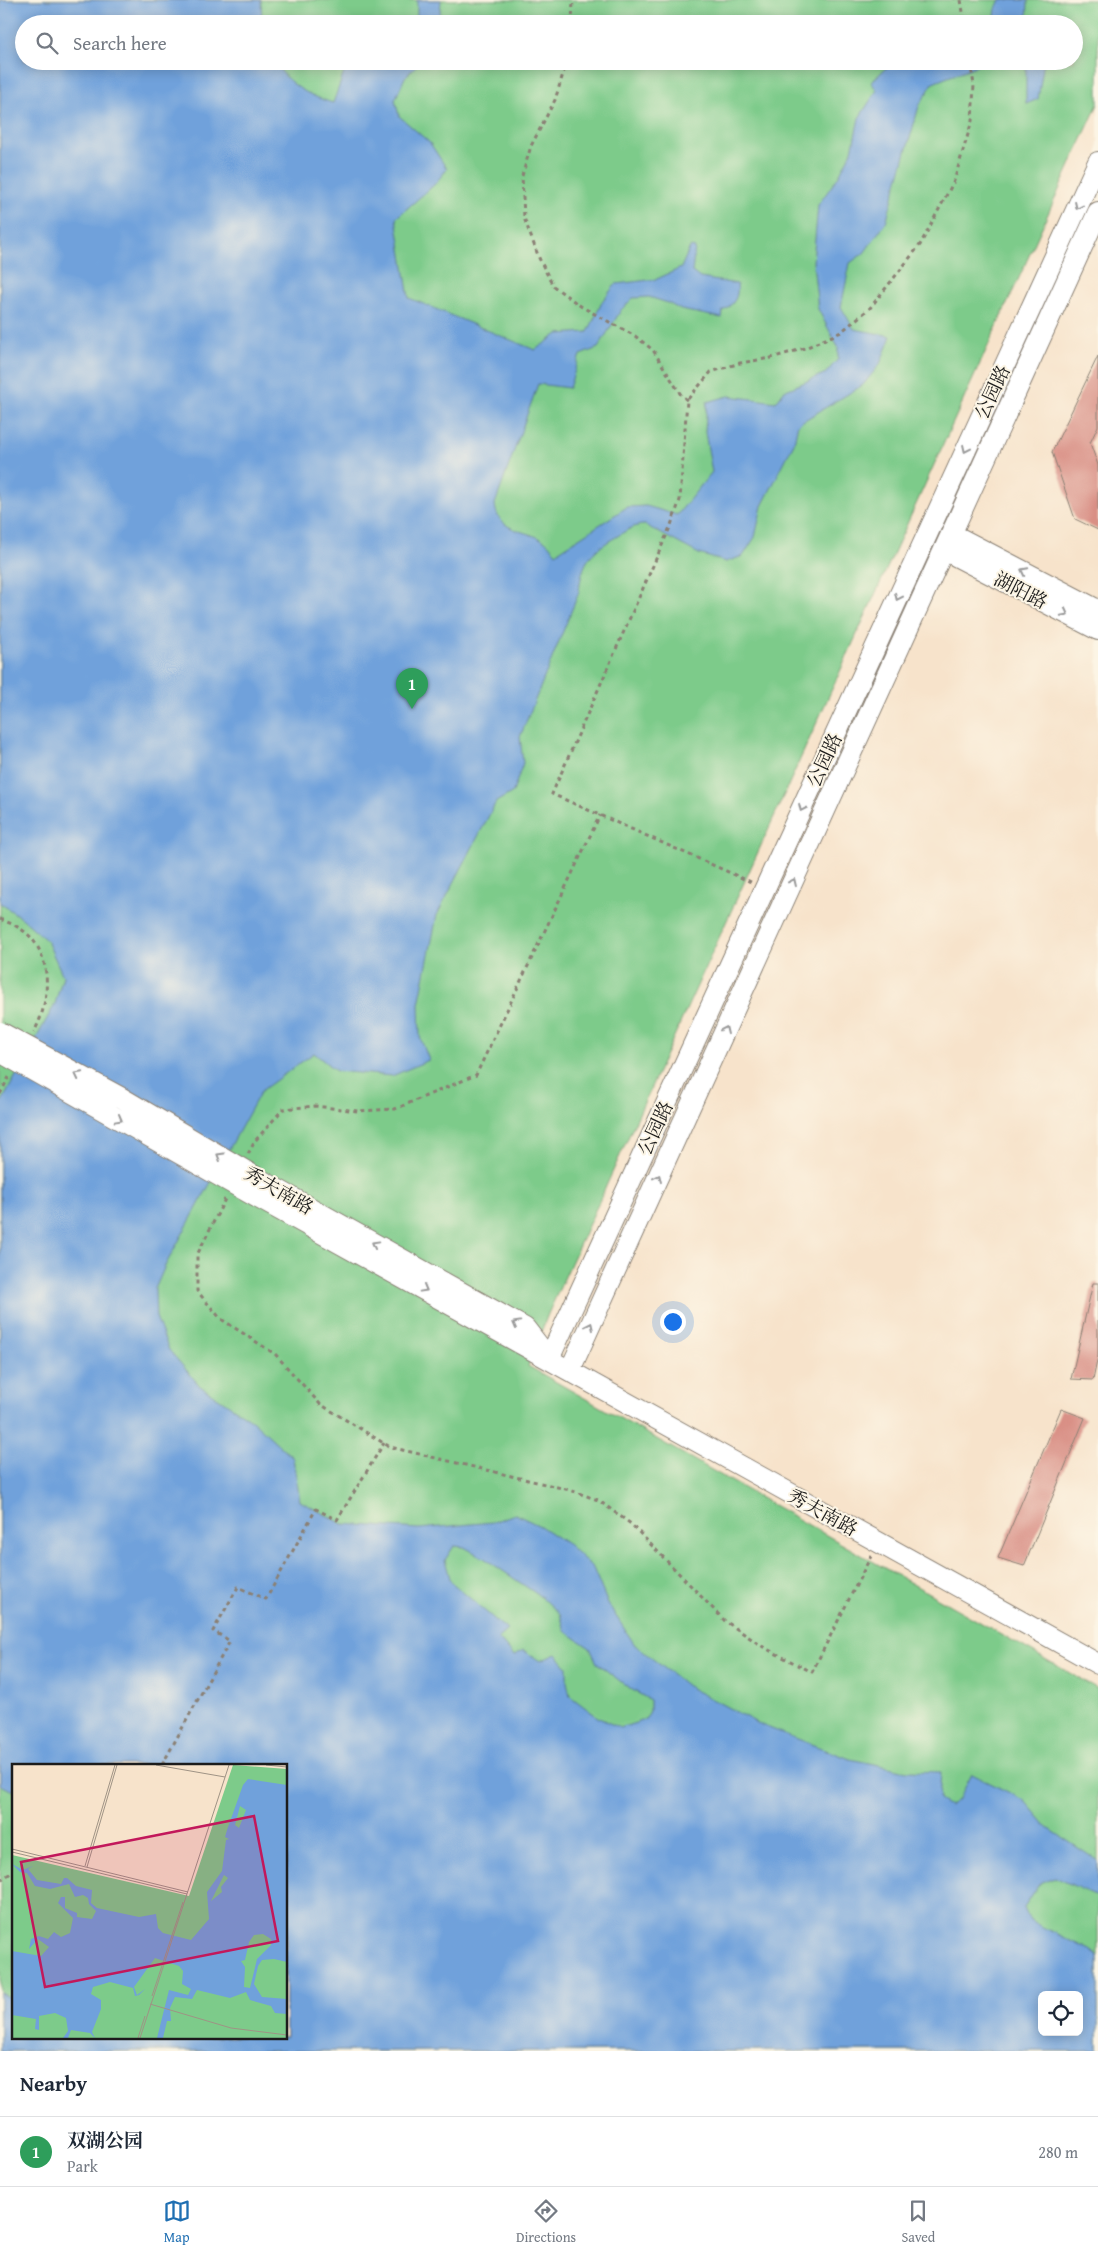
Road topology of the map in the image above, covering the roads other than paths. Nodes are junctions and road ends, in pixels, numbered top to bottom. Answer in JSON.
{"nodes":[{"id":1,"x":1098,"y":162,"type":"edge"},
{"id":2,"x":1098,"y":212,"type":"edge"},
{"id":3,"x":948,"y":542,"type":"junction"},
{"id":4,"x":1098,"y":610,"type":"edge"},
{"id":5,"x":1098,"y":630,"type":"edge"},
{"id":6,"x":0,"y":1032,"type":"edge"},
{"id":7,"x":0,"y":1052,"type":"edge"},
{"id":8,"x":260,"y":1189,"type":"junction"},
{"id":9,"x":549,"y":1359,"type":"junction"},
{"id":10,"x":570,"y":1370,"type":"junction"},
{"id":11,"x":1098,"y":1664,"type":"edge"}],
"edges":[{"from":1,"to":9,"type":"street","name":"公园路","one_way":true},
{"from":2,"to":3,"type":"street","name":"公园路"},
{"from":4,"to":3,"type":"street","name":"湖阳路","one_way":true},
{"from":3,"to":5,"type":"street","name":"湖阳路","one_way":true},
{"from":10,"to":3,"type":"street","name":"公园路","one_way":true},
{"from":8,"to":6,"type":"street","name":"秀夫南路","one_way":true,"bridge":true},
{"from":7,"to":8,"type":"street","name":"秀夫南路","one_way":true,"bridge":true},
{"from":8,"to":9,"type":"street","name":"秀夫南路"},
{"from":9,"to":10,"type":"street","name":"秀夫南路"},
{"from":10,"to":11,"type":"street","name":"秀夫南路"}]}
